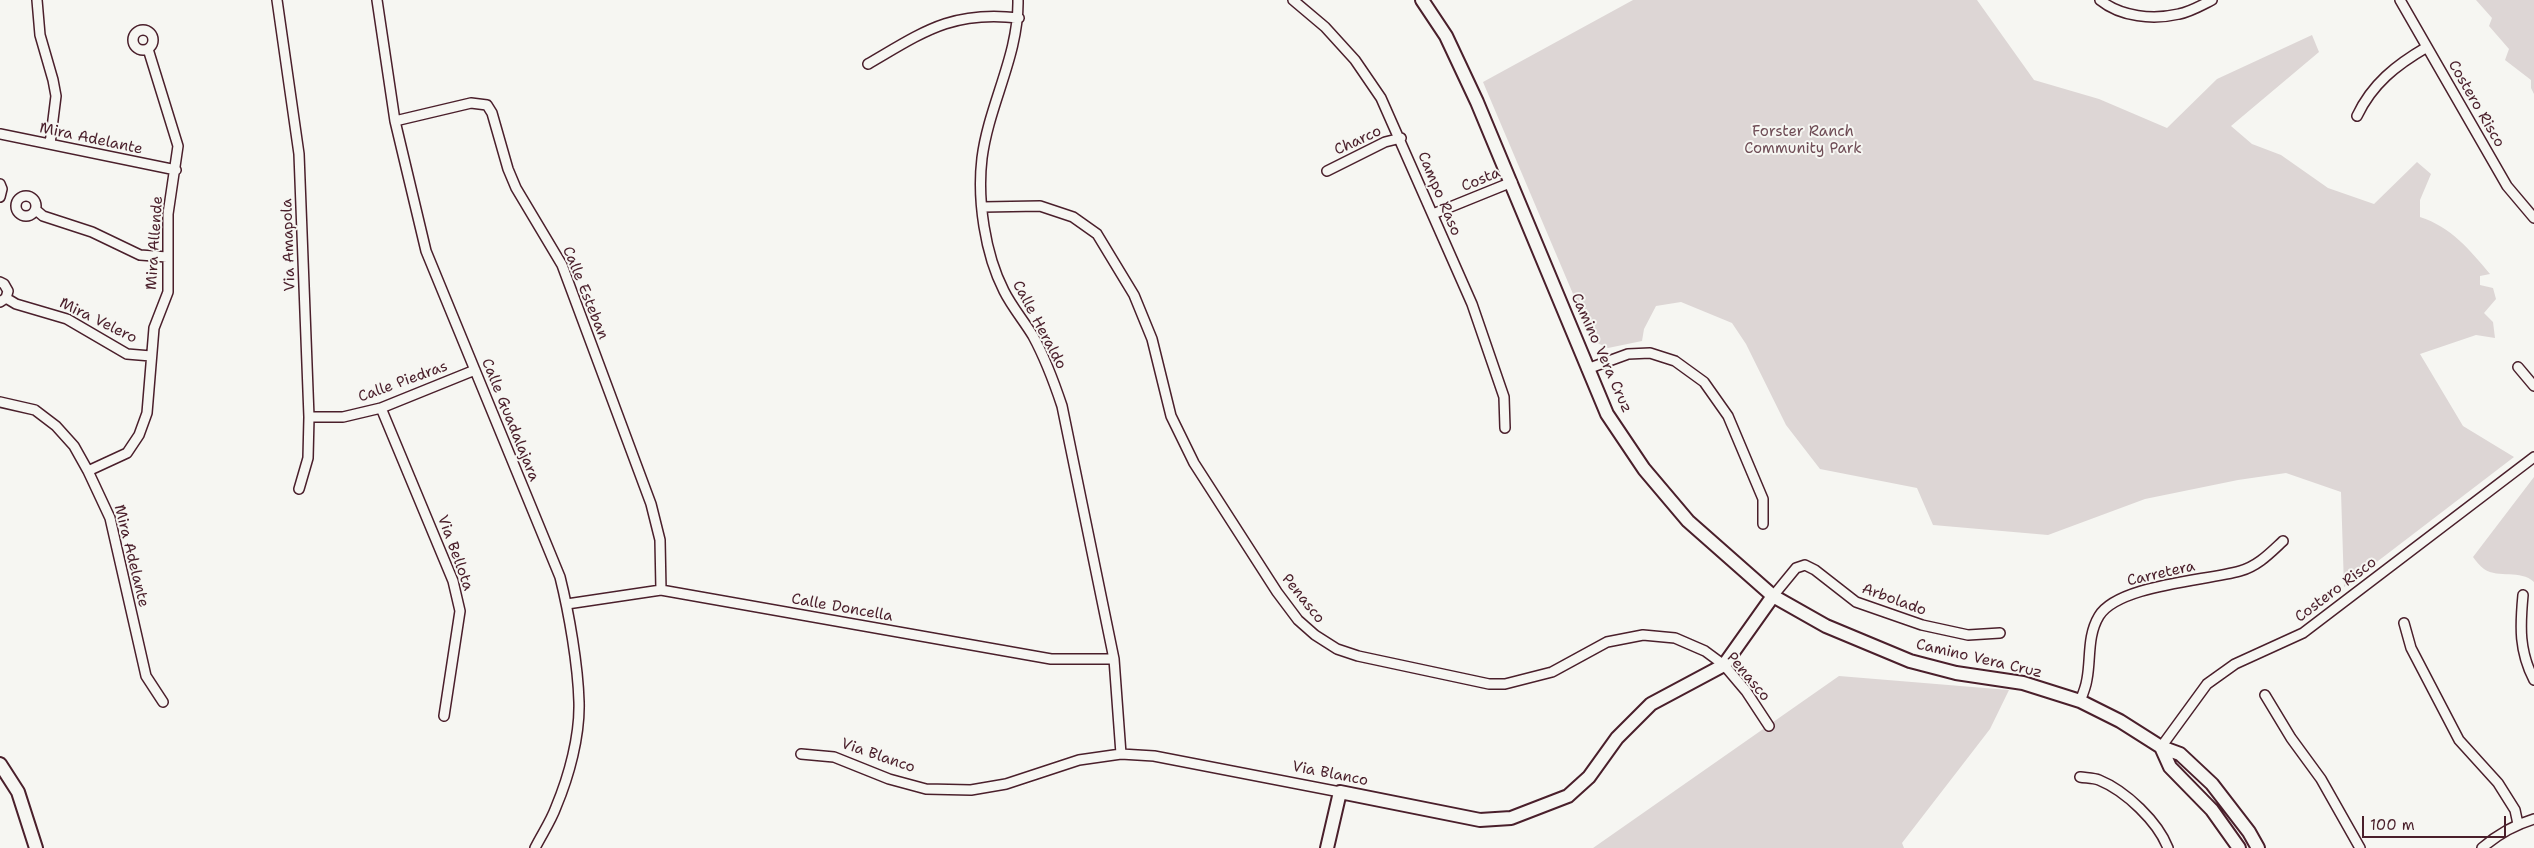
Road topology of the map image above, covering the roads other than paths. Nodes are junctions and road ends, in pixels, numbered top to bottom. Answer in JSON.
{"nodes":[{"id":1,"x":37,"y":0,"type":"edge"},
{"id":2,"x":278,"y":0,"type":"edge"},
{"id":3,"x":377,"y":0,"type":"edge"},
{"id":4,"x":1018,"y":0,"type":"edge"},
{"id":5,"x":1293,"y":0,"type":"edge"},
{"id":6,"x":1422,"y":0,"type":"edge"},
{"id":7,"x":2100,"y":0,"type":"edge"},
{"id":8,"x":2212,"y":0,"type":"edge"},
{"id":9,"x":2400,"y":0,"type":"edge"},
{"id":10,"x":1019,"y":18,"type":"junction"},
{"id":11,"x":2427,"y":47,"type":"junction"},
{"id":12,"x":148,"y":49,"type":"dead end"},
{"id":13,"x":868,"y":64,"type":"dead end"},
{"id":14,"x":2357,"y":116,"type":"dead end"},
{"id":15,"x":395,"y":121,"type":"junction"},
{"id":16,"x":0,"y":134,"type":"edge"},
{"id":17,"x":1400,"y":138,"type":"junction"},
{"id":18,"x":50,"y":144,"type":"junction"},
{"id":19,"x":176,"y":170,"type":"junction"},
{"id":20,"x":1327,"y":171,"type":"dead end"},
{"id":21,"x":1512,"y":182,"type":"junction"},
{"id":22,"x":0,"y":184,"type":"edge"},
{"id":23,"x":0,"y":197,"type":"edge"},
{"id":24,"x":983,"y":207,"type":"junction"},
{"id":25,"x":36,"y":210,"type":"dead end"},
{"id":26,"x":1433,"y":214,"type":"junction"},
{"id":27,"x":2534,"y":218,"type":"edge"},
{"id":28,"x":167,"y":257,"type":"junction"},
{"id":29,"x":0,"y":282,"type":"edge"},
{"id":30,"x":3,"y":300,"type":"edge"},
{"id":31,"x":151,"y":356,"type":"junction"},
{"id":32,"x":2518,"y":366,"type":"dead end"},
{"id":33,"x":1587,"y":369,"type":"junction"},
{"id":34,"x":475,"y":370,"type":"junction"},
{"id":35,"x":2534,"y":386,"type":"edge"},
{"id":36,"x":0,"y":402,"type":"edge"},
{"id":37,"x":382,"y":408,"type":"junction"},
{"id":38,"x":309,"y":417,"type":"junction"},
{"id":39,"x":1505,"y":428,"type":"dead end"},
{"id":40,"x":2534,"y":457,"type":"edge"},
{"id":41,"x":88,"y":471,"type":"junction"},
{"id":42,"x":299,"y":488,"type":"dead end"},
{"id":43,"x":1763,"y":524,"type":"dead end"},
{"id":44,"x":2284,"y":541,"type":"dead end"},
{"id":45,"x":661,"y":590,"type":"junction"},
{"id":46,"x":2523,"y":595,"type":"dead end"},
{"id":47,"x":1773,"y":596,"type":"junction"},
{"id":48,"x":567,"y":604,"type":"junction"},
{"id":49,"x":2404,"y":623,"type":"dead end"},
{"id":50,"x":2000,"y":633,"type":"dead end"},
{"id":51,"x":1114,"y":660,"type":"junction"},
{"id":52,"x":1724,"y":665,"type":"junction"},
{"id":53,"x":2534,"y":680,"type":"edge"},
{"id":54,"x":2265,"y":695,"type":"dead end"},
{"id":55,"x":2080,"y":701,"type":"junction"},
{"id":56,"x":163,"y":702,"type":"dead end"},
{"id":57,"x":444,"y":716,"type":"dead end"},
{"id":58,"x":1769,"y":726,"type":"dead end"},
{"id":59,"x":2161,"y":746,"type":"junction"},
{"id":60,"x":801,"y":754,"type":"dead end"},
{"id":61,"x":1121,"y":754,"type":"junction"},
{"id":62,"x":0,"y":764,"type":"edge"},
{"id":63,"x":2080,"y":777,"type":"dead end"},
{"id":64,"x":1340,"y":792,"type":"junction"},
{"id":65,"x":2534,"y":819,"type":"edge"},
{"id":66,"x":2518,"y":824,"type":"junction"},
{"id":67,"x":36,"y":848,"type":"edge"},
{"id":68,"x":535,"y":848,"type":"edge"},
{"id":69,"x":1327,"y":848,"type":"edge"},
{"id":70,"x":2168,"y":848,"type":"edge"},
{"id":71,"x":2239,"y":848,"type":"edge"},
{"id":72,"x":2258,"y":848,"type":"edge"},
{"id":73,"x":2360,"y":848,"type":"edge"},
{"id":74,"x":2482,"y":848,"type":"edge"}],
"edges":[{"from":1,"to":18,"type":"street"},
{"from":2,"to":38,"type":"street","name":"Via Amapola"},
{"from":3,"to":15,"type":"street","name":"Calle Guadalajara"},
{"from":4,"to":10,"type":"street","name":"Calle Heraldo"},
{"from":5,"to":17,"type":"street","name":"Campo Raso"},
{"from":6,"to":21,"type":"main road","name":"Camino Vera Cruz"},
{"from":7,"to":8,"type":"street"},
{"from":9,"to":11,"type":"street","name":"Costero Risco"},
{"from":10,"to":13,"type":"street"},
{"from":10,"to":24,"type":"street","name":"Calle Heraldo"},
{"from":11,"to":14,"type":"street"},
{"from":11,"to":27,"type":"street","name":"Costero Risco"},
{"from":12,"to":19,"type":"street","name":"Mira Allende"},
{"from":15,"to":34,"type":"street","name":"Calle Guadalajara"},
{"from":15,"to":45,"type":"street","name":"Calle Esteban"},
{"from":16,"to":18,"type":"street","name":"Mira Adelante"},
{"from":17,"to":20,"type":"street","name":"Charco"},
{"from":17,"to":26,"type":"street","name":"Campo Raso"},
{"from":18,"to":19,"type":"street","name":"Mira Adelante"},
{"from":19,"to":28,"type":"street","name":"Mira Allende"},
{"from":21,"to":26,"type":"street","name":"Costa"},
{"from":21,"to":33,"type":"main road","name":"Camino Vera Cruz"},
{"from":22,"to":23,"type":"street"},
{"from":24,"to":51,"type":"street","name":"Calle Heraldo"},
{"from":24,"to":52,"type":"street","name":"Penasco"},
{"from":25,"to":28,"type":"street"},
{"from":26,"to":39,"type":"street","name":"Campo Raso"},
{"from":28,"to":31,"type":"street","name":"Mira Allende"},
{"from":29,"to":30,"type":"street","name":"Mira Velero"},
{"from":30,"to":31,"type":"street","name":"Mira Velero"},
{"from":31,"to":41,"type":"street","name":"Mira Allende"},
{"from":32,"to":35,"type":"street"},
{"from":33,"to":43,"type":"street"},
{"from":33,"to":47,"type":"main road","name":"Camino Vera Cruz"},
{"from":34,"to":37,"type":"street","name":"Calle Piedras"},
{"from":34,"to":48,"type":"street","name":"Calle Guadalajara"},
{"from":36,"to":41,"type":"street","name":"Mira Adelante"},
{"from":37,"to":38,"type":"street","name":"Calle Piedras"},
{"from":37,"to":57,"type":"street","name":"Via Bellota"},
{"from":38,"to":42,"type":"street","name":"Via Amapola"},
{"from":40,"to":59,"type":"street","name":"Costero Risco"},
{"from":41,"to":56,"type":"street","name":"Mira Adelante"},
{"from":44,"to":55,"type":"street","name":"Carretera"},
{"from":45,"to":48,"type":"street","name":"Calle Doncella"},
{"from":45,"to":51,"type":"street","name":"Calle Doncella"},
{"from":46,"to":53,"type":"street"},
{"from":47,"to":50,"type":"street","name":"Arbolado"},
{"from":47,"to":52,"type":"main road","name":"Via Blanco"},
{"from":47,"to":55,"type":"main road","name":"Camino Vera Cruz"},
{"from":48,"to":68,"type":"street","name":"Calle Guadalajara"},
{"from":49,"to":66,"type":"street"},
{"from":51,"to":61,"type":"street","name":"Calle Heraldo"},
{"from":52,"to":58,"type":"street","name":"Penasco"},
{"from":52,"to":64,"type":"main road","name":"Via Blanco"},
{"from":54,"to":73,"type":"street"},
{"from":55,"to":59,"type":"main road","name":"Camino Vera Cruz"},
{"from":59,"to":71,"type":"main road"},
{"from":59,"to":72,"type":"main road","name":"Camino Vera Cruz"},
{"from":60,"to":61,"type":"street","name":"Via Blanco"},
{"from":61,"to":64,"type":"street","name":"Via Blanco"},
{"from":62,"to":67,"type":"main road"},
{"from":63,"to":70,"type":"street"},
{"from":64,"to":69,"type":"main road"},
{"from":65,"to":66,"type":"street"},
{"from":66,"to":74,"type":"street"}]}
